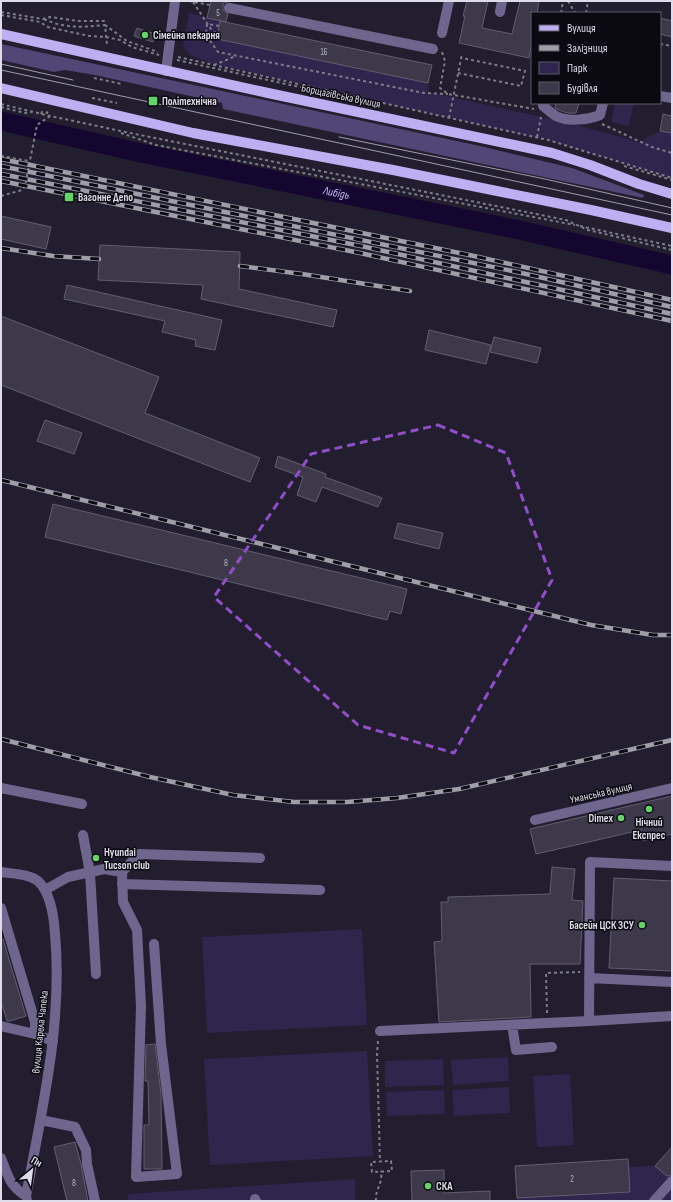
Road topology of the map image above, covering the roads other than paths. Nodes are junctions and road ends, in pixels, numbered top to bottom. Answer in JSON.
{"nodes":[{"id":1,"x":174,"y":1,"type":"edge"},
{"id":2,"x":449,"y":1,"type":"edge"},
{"id":3,"x":502,"y":1,"type":"edge"},
{"id":4,"x":236,"y":7,"type":"edge"},
{"id":5,"x":500,"y":12,"type":"dead end"},
{"id":6,"x":442,"y":33,"type":"dead end"},
{"id":7,"x":1,"y":34,"type":"edge"},
{"id":8,"x":437,"y":50,"type":"road end"},
{"id":9,"x":166,"y":71,"type":"junction"},
{"id":10,"x":1,"y":88,"type":"edge"},
{"id":11,"x":661,"y":96,"type":"edge"},
{"id":12,"x":672,"y":98,"type":"edge"},
{"id":13,"x":543,"y":104,"type":"edge"},
{"id":14,"x":603,"y":104,"type":"edge"},
{"id":15,"x":672,"y":194,"type":"edge"},
{"id":16,"x":672,"y":228,"type":"edge"},
{"id":17,"x":1,"y":788,"type":"edge"},
{"id":18,"x":672,"y":788,"type":"edge"},
{"id":19,"x":82,"y":804,"type":"dead end"},
{"id":20,"x":535,"y":820,"type":"dead end"},
{"id":21,"x":83,"y":835,"type":"dead end"},
{"id":22,"x":260,"y":858,"type":"dead end"},
{"id":23,"x":672,"y":866,"type":"edge"},
{"id":24,"x":1,"y":872,"type":"edge"},
{"id":25,"x":90,"y":872,"type":"junction"},
{"id":26,"x":122,"y":872,"type":"junction"},
{"id":27,"x":122,"y":884,"type":"junction"},
{"id":28,"x":45,"y":890,"type":"junction"},
{"id":29,"x":320,"y":890,"type":"dead end"},
{"id":30,"x":1,"y":908,"type":"edge"},
{"id":31,"x":154,"y":944,"type":"dead end"},
{"id":32,"x":96,"y":974,"type":"dead end"},
{"id":33,"x":589,"y":975,"type":"junction"},
{"id":34,"x":672,"y":982,"type":"edge"},
{"id":35,"x":672,"y":1016,"type":"edge"},
{"id":36,"x":589,"y":1021,"type":"junction"},
{"id":37,"x":512,"y":1025,"type":"junction"},
{"id":38,"x":1,"y":1026,"type":"edge"},
{"id":39,"x":380,"y":1031,"type":"road end"},
{"id":40,"x":34,"y":1034,"type":"junction"},
{"id":41,"x":53,"y":1041,"type":"junction"},
{"id":42,"x":552,"y":1047,"type":"dead end"},
{"id":43,"x":41,"y":1120,"type":"junction"},
{"id":44,"x":1,"y":1158,"type":"edge"},
{"id":45,"x":672,"y":1181,"type":"edge"},
{"id":46,"x":27,"y":1199,"type":"edge"},
{"id":47,"x":95,"y":1201,"type":"edge"},
{"id":48,"x":654,"y":1201,"type":"edge"}],
"edges":[{"from":1,"to":9,"type":"street"},
{"from":2,"to":6,"type":"street"},
{"from":3,"to":5,"type":"street"},
{"from":4,"to":8,"type":"street"},
{"from":7,"to":9,"type":"main road","name":"Борщагівська вулиця"},
{"from":9,"to":15,"type":"main road","name":"Борщагівська вулиця"},
{"from":10,"to":16,"type":"main road"},
{"from":11,"to":12,"type":"street"},
{"from":13,"to":14,"type":"street"},
{"from":17,"to":19,"type":"street"},
{"from":18,"to":20,"type":"street","name":"Уманська вулиця"},
{"from":21,"to":25,"type":"street"},
{"from":22,"to":26,"type":"street"},
{"from":23,"to":33,"type":"street"},
{"from":24,"to":28,"type":"street"},
{"from":25,"to":26,"type":"street"},
{"from":25,"to":28,"type":"street"},
{"from":25,"to":32,"type":"street"},
{"from":26,"to":27,"type":"street"},
{"from":27,"to":29,"type":"street"},
{"from":27,"to":31,"type":"street"},
{"from":28,"to":41,"type":"street","name":"вулиця Карела Чапека"},
{"from":30,"to":40,"type":"street"},
{"from":33,"to":34,"type":"street"},
{"from":33,"to":36,"type":"street"},
{"from":35,"to":36,"type":"street"},
{"from":36,"to":37,"type":"street"},
{"from":37,"to":39,"type":"street"},
{"from":37,"to":42,"type":"street"},
{"from":38,"to":40,"type":"street"},
{"from":40,"to":41,"type":"street"},
{"from":41,"to":43,"type":"street","name":"вулиця Карела Чапека"},
{"from":43,"to":46,"type":"street","name":"вулиця Карела Чапека"},
{"from":43,"to":47,"type":"street"},
{"from":44,"to":46,"type":"street"},
{"from":45,"to":48,"type":"street"}]}
